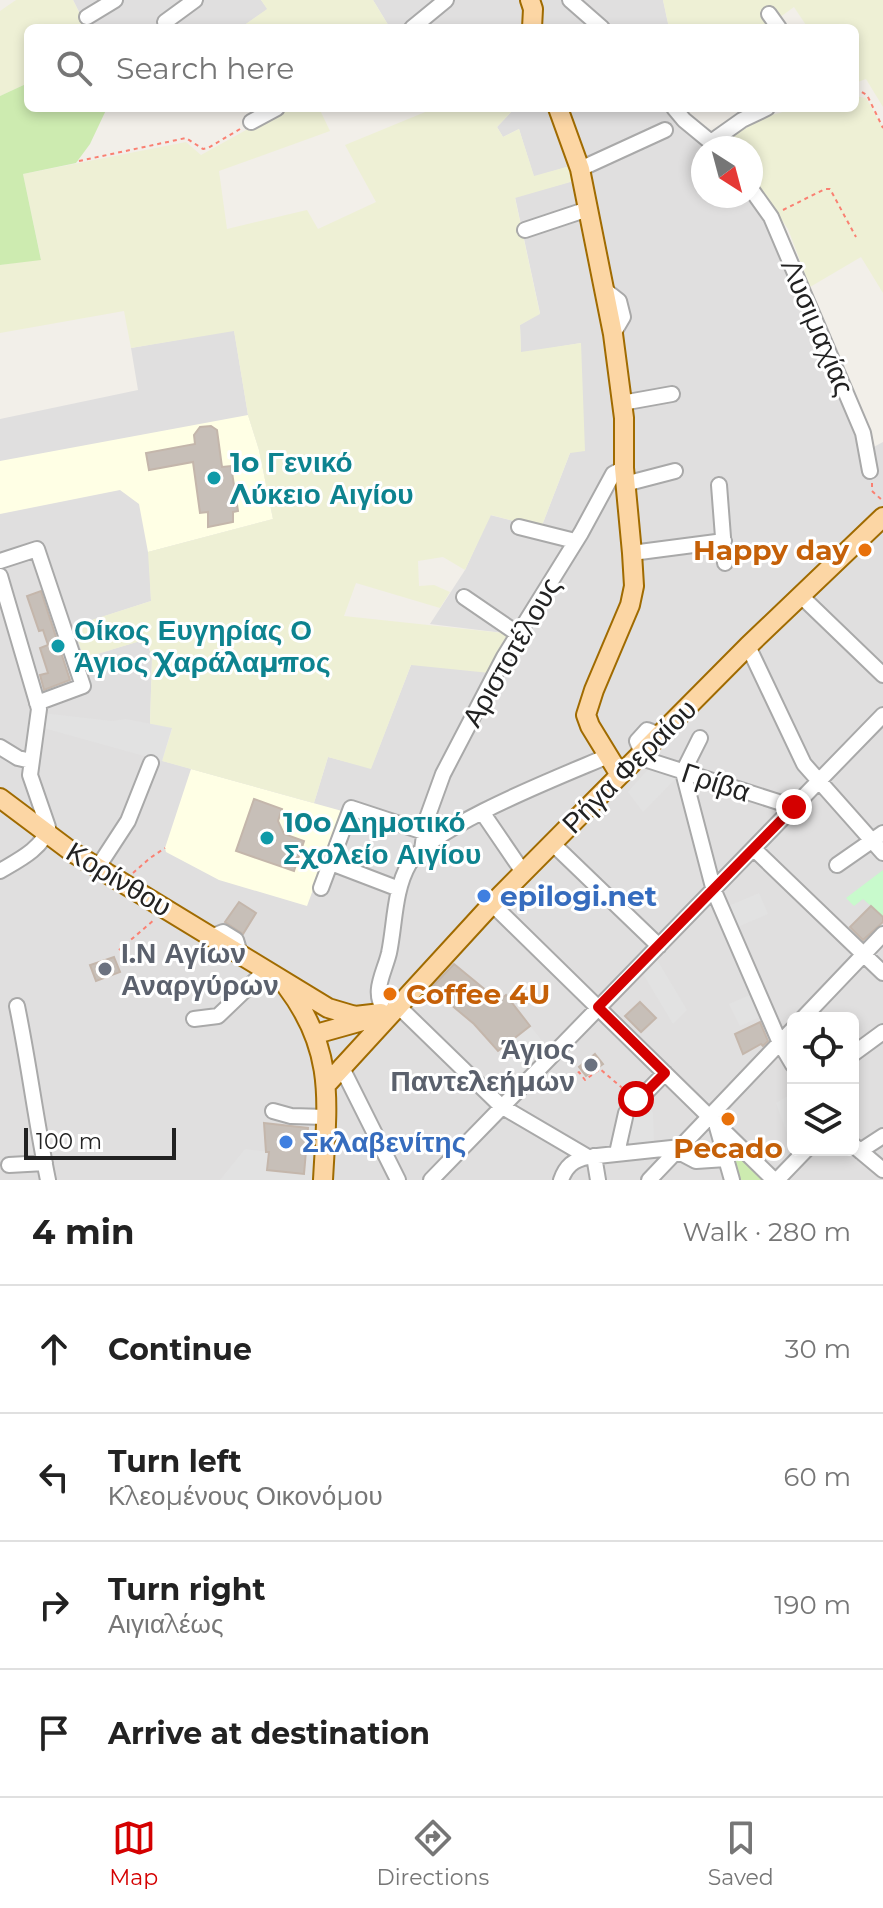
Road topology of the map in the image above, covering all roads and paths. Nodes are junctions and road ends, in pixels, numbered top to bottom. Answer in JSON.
{"nodes":[{"id":1,"x":115,"y":0,"type":"edge"},
{"id":2,"x":195,"y":0,"type":"edge"},
{"id":3,"x":446,"y":0,"type":"edge"},
{"id":4,"x":530,"y":0,"type":"edge"},
{"id":5,"x":570,"y":0,"type":"edge"},
{"id":6,"x":769,"y":14,"type":"dead end"},
{"id":7,"x":87,"y":17,"type":"dead end"},
{"id":8,"x":165,"y":22,"type":"dead end"},
{"id":9,"x":417,"y":24,"type":"edge"},
{"id":10,"x":532,"y":24,"type":"edge"},
{"id":11,"x":597,"y":24,"type":"edge"},
{"id":12,"x":776,"y":24,"type":"edge"},
{"id":13,"x":859,"y":90,"type":"edge"},
{"id":14,"x":270,"y":112,"type":"edge"},
{"id":15,"x":563,"y":112,"type":"edge"},
{"id":16,"x":678,"y":112,"type":"edge"},
{"id":17,"x":759,"y":112,"type":"edge"},
{"id":18,"x":251,"y":122,"type":"joint"},
{"id":19,"x":883,"y":128,"type":"edge"},
{"id":20,"x":665,"y":130,"type":"dead end"},
{"id":21,"x":705,"y":136,"type":"edge"},
{"id":22,"x":725,"y":136,"type":"edge"},
{"id":23,"x":79,"y":161,"type":"dead end"},
{"id":24,"x":580,"y":169,"type":"junction"},
{"id":25,"x":763,"y":206,"type":"edge"},
{"id":26,"x":588,"y":209,"type":"junction"},
{"id":27,"x":771,"y":217,"type":"junction"},
{"id":28,"x":525,"y":230,"type":"dead end"},
{"id":29,"x":856,"y":237,"type":"dead end"},
{"id":30,"x":672,"y":394,"type":"dead end"},
{"id":31,"x":622,"y":403,"type":"junction"},
{"id":32,"x":675,"y":471,"type":"dead end"},
{"id":33,"x":870,"y":471,"type":"joint"},
{"id":34,"x":625,"y":476,"type":"junction"},
{"id":35,"x":719,"y":485,"type":"dead end"},
{"id":36,"x":883,"y":501,"type":"edge"},
{"id":37,"x":883,"y":517,"type":"edge"},
{"id":38,"x":519,"y":527,"type":"dead end"},
{"id":39,"x":575,"y":541,"type":"junction"},
{"id":40,"x":724,"y":541,"type":"junction"},
{"id":41,"x":632,"y":553,"type":"junction"},
{"id":42,"x":0,"y":561,"type":"edge"},
{"id":43,"x":725,"y":563,"type":"dead end"},
{"id":44,"x":0,"y":576,"type":"edge"},
{"id":45,"x":801,"y":596,"type":"junction"},
{"id":46,"x":464,"y":597,"type":"dead end"},
{"id":47,"x":518,"y":634,"type":"junction"},
{"id":48,"x":748,"y":646,"type":"junction"},
{"id":49,"x":883,"y":675,"type":"edge"},
{"id":50,"x":37,"y":703,"type":"junction"},
{"id":51,"x":883,"y":715,"type":"edge"},
{"id":52,"x":700,"y":738,"type":"dead end"},
{"id":53,"x":0,"y":747,"type":"edge"},
{"id":54,"x":640,"y":755,"type":"junction"},
{"id":55,"x":608,"y":756,"type":"junction"},
{"id":56,"x":31,"y":761,"type":"junction"},
{"id":57,"x":151,"y":763,"type":"dead end"},
{"id":58,"x":683,"y":772,"type":"junction"},
{"id":59,"x":620,"y":775,"type":"junction"},
{"id":60,"x":820,"y":780,"type":"junction"},
{"id":61,"x":0,"y":798,"type":"edge"},
{"id":62,"x":794,"y":807,"type":"junction"},
{"id":63,"x":482,"y":812,"type":"junction"},
{"id":64,"x":424,"y":832,"type":"junction"},
{"id":65,"x":47,"y":834,"type":"junction"},
{"id":66,"x":878,"y":836,"type":"edge"},
{"id":67,"x":552,"y":843,"type":"junction"},
{"id":68,"x":165,"y":848,"type":"dead end"},
{"id":69,"x":754,"y":849,"type":"junction"},
{"id":70,"x":422,"y":850,"type":"junction"},
{"id":71,"x":883,"y":853,"type":"edge"},
{"id":72,"x":331,"y":863,"type":"junction"},
{"id":73,"x":837,"y":865,"type":"dead end"},
{"id":74,"x":98,"y":867,"type":"junction"},
{"id":75,"x":0,"y":871,"type":"edge"},
{"id":76,"x":523,"y":872,"type":"junction"},
{"id":77,"x":123,"y":882,"type":"junction"},
{"id":78,"x":321,"y":888,"type":"dead end"},
{"id":79,"x":399,"y":889,"type":"junction"},
{"id":80,"x":714,"y":891,"type":"junction"},
{"id":81,"x":492,"y":904,"type":"junction"},
{"id":82,"x":168,"y":909,"type":"junction"},
{"id":83,"x":883,"y":934,"type":"edge"},
{"id":84,"x":659,"y":946,"type":"junction"},
{"id":85,"x":119,"y":950,"type":"dead end"},
{"id":86,"x":864,"y":954,"type":"junction"},
{"id":87,"x":265,"y":971,"type":"junction"},
{"id":88,"x":883,"y":973,"type":"edge"},
{"id":89,"x":283,"y":981,"type":"junction"},
{"id":90,"x":302,"y":991,"type":"junction"},
{"id":91,"x":17,"y":1006,"type":"dead end"},
{"id":92,"x":598,"y":1007,"type":"junction"},
{"id":93,"x":809,"y":1012,"type":"edge"},
{"id":94,"x":387,"y":1013,"type":"junction"},
{"id":95,"x":194,"y":1019,"type":"dead end"},
{"id":96,"x":883,"y":1032,"type":"edge"},
{"id":97,"x":787,"y":1035,"type":"edge"},
{"id":98,"x":322,"y":1037,"type":"junction"},
{"id":99,"x":780,"y":1043,"type":"junction"},
{"id":100,"x":859,"y":1050,"type":"edge"},
{"id":101,"x":787,"y":1055,"type":"edge"},
{"id":102,"x":665,"y":1073,"type":"junction"},
{"id":103,"x":331,"y":1076,"type":"junction"},
{"id":104,"x":571,"y":1077,"type":"dead end"},
{"id":105,"x":638,"y":1100,"type":"junction"},
{"id":106,"x":501,"y":1106,"type":"junction"},
{"id":107,"x":273,"y":1111,"type":"dead end"},
{"id":108,"x":326,"y":1117,"type":"junction"},
{"id":109,"x":713,"y":1120,"type":"junction"},
{"id":110,"x":883,"y":1136,"type":"edge"},
{"id":111,"x":859,"y":1147,"type":"edge"},
{"id":112,"x":679,"y":1149,"type":"junction"},
{"id":113,"x":859,"y":1150,"type":"edge"},
{"id":114,"x":617,"y":1153,"type":"junction"},
{"id":115,"x":591,"y":1156,"type":"junction"},
{"id":116,"x":800,"y":1156,"type":"edge"},
{"id":117,"x":726,"y":1159,"type":"junction"},
{"id":118,"x":45,"y":1163,"type":"junction"},
{"id":119,"x":9,"y":1165,"type":"dead end"},
{"id":120,"x":883,"y":1170,"type":"edge"},
{"id":121,"x":48,"y":1180,"type":"edge"},
{"id":122,"x":323,"y":1180,"type":"edge"},
{"id":123,"x":398,"y":1180,"type":"edge"},
{"id":124,"x":431,"y":1180,"type":"edge"},
{"id":125,"x":561,"y":1180,"type":"edge"},
{"id":126,"x":598,"y":1180,"type":"edge"},
{"id":127,"x":649,"y":1180,"type":"edge"},
{"id":128,"x":732,"y":1180,"type":"edge"},
{"id":129,"x":776,"y":1180,"type":"edge"}],
"edges":[{"from":1,"to":7,"type":"street"},
{"from":2,"to":8,"type":"street"},
{"from":3,"to":9,"type":"street"},
{"from":4,"to":10,"type":"main road"},
{"from":5,"to":11,"type":"street"},
{"from":6,"to":12,"type":"street"},
{"from":13,"to":19,"type":"path"},
{"from":14,"to":18,"type":"street"},
{"from":15,"to":24,"type":"main road"},
{"from":16,"to":21,"type":"street"},
{"from":17,"to":22,"type":"street"},
{"from":18,"to":23,"type":"path"},
{"from":20,"to":24,"type":"street"},
{"from":24,"to":26,"type":"main road"},
{"from":25,"to":27,"type":"street","name":"Λυσιμαχίας"},
{"from":26,"to":28,"type":"street"},
{"from":26,"to":31,"type":"main road"},
{"from":27,"to":29,"type":"path"},
{"from":27,"to":33,"type":"street","name":"Λυσιμαχίας"},
{"from":30,"to":31,"type":"street"},
{"from":31,"to":34,"type":"main road"},
{"from":32,"to":34,"type":"street"},
{"from":33,"to":36,"type":"path"},
{"from":34,"to":39,"type":"street","name":"Αριστοτέλους"},
{"from":34,"to":41,"type":"main road"},
{"from":35,"to":40,"type":"street"},
{"from":37,"to":45,"type":"main road","name":"Ρήγα Φεραίου"},
{"from":38,"to":39,"type":"street"},
{"from":39,"to":47,"type":"street","name":"Αριστοτέλους"},
{"from":40,"to":41,"type":"street"},
{"from":40,"to":43,"type":"street"},
{"from":41,"to":55,"type":"main road"},
{"from":42,"to":50,"type":"street"},
{"from":44,"to":50,"type":"street"},
{"from":45,"to":48,"type":"main road","name":"Ρήγα Φεραίου"},
{"from":45,"to":49,"type":"street"},
{"from":46,"to":47,"type":"street"},
{"from":47,"to":64,"type":"street","name":"Αριστοτέλους"},
{"from":48,"to":54,"type":"main road","name":"Ρήγα Φεραίου"},
{"from":48,"to":60,"type":"street"},
{"from":50,"to":56,"type":"street"},
{"from":51,"to":60,"type":"street"},
{"from":52,"to":58,"type":"street"},
{"from":53,"to":56,"type":"street"},
{"from":54,"to":58,"type":"street","name":"Γρίβα"},
{"from":54,"to":59,"type":"main road","name":"Ρήγα Φεραίου"},
{"from":55,"to":59,"type":"main road"},
{"from":55,"to":63,"type":"street"},
{"from":56,"to":65,"type":"street"},
{"from":57,"to":74,"type":"street"},
{"from":58,"to":62,"type":"street","name":"Γρίβα"},
{"from":58,"to":80,"type":"street"},
{"from":59,"to":67,"type":"main road","name":"Ρήγα Φεραίου"},
{"from":60,"to":62,"type":"street"},
{"from":60,"to":66,"type":"street"},
{"from":61,"to":65,"type":"main road","name":"Κορίνθου"},
{"from":62,"to":69,"type":"street"},
{"from":63,"to":70,"type":"street"},
{"from":63,"to":76,"type":"street"},
{"from":64,"to":70,"type":"street","name":"Αριστοτέλους"},
{"from":64,"to":72,"type":"street"},
{"from":65,"to":74,"type":"main road","name":"Κορίνθου"},
{"from":65,"to":75,"type":"street"},
{"from":66,"to":71,"type":"street"},
{"from":66,"to":73,"type":"street"},
{"from":67,"to":76,"type":"main road","name":"Ρήγα Φεραίου"},
{"from":67,"to":84,"type":"street"},
{"from":68,"to":77,"type":"path"},
{"from":69,"to":80,"type":"street"},
{"from":69,"to":86,"type":"street"},
{"from":70,"to":79,"type":"street"},
{"from":72,"to":78,"type":"street"},
{"from":72,"to":79,"type":"street"},
{"from":74,"to":77,"type":"main road","name":"Κορίνθου"},
{"from":76,"to":81,"type":"main road","name":"Ρήγα Φεραίου"},
{"from":77,"to":82,"type":"main road","name":"Κορίνθου"},
{"from":79,"to":94,"type":"street"},
{"from":80,"to":84,"type":"street"},
{"from":80,"to":99,"type":"street"},
{"from":81,"to":92,"type":"street"},
{"from":81,"to":94,"type":"main road","name":"Ρήγα Φεραίου"},
{"from":82,"to":85,"type":"path"},
{"from":82,"to":87,"type":"main road","name":"Κορίνθου"},
{"from":83,"to":86,"type":"street"},
{"from":84,"to":92,"type":"street"},
{"from":86,"to":88,"type":"street"},
{"from":86,"to":93,"type":"street"},
{"from":87,"to":89,"type":"main road","name":"Κορίνθου"},
{"from":87,"to":95,"type":"street"},
{"from":89,"to":90,"type":"main road","name":"Κορίνθου"},
{"from":89,"to":98,"type":"main road","name":"Κορίνθου"},
{"from":90,"to":94,"type":"main road","name":"Κορίνθου"},
{"from":90,"to":98,"type":"main road"},
{"from":91,"to":118,"type":"street"},
{"from":92,"to":102,"type":"street"},
{"from":92,"to":106,"type":"street"},
{"from":94,"to":98,"type":"main road"},
{"from":94,"to":103,"type":"main road","name":"Ρήγα Φεραίου"},
{"from":94,"to":106,"type":"street"},
{"from":96,"to":100,"type":"street"},
{"from":97,"to":99,"type":"street"},
{"from":98,"to":103,"type":"main road"},
{"from":99,"to":101,"type":"street"},
{"from":99,"to":109,"type":"street"},
{"from":102,"to":105,"type":"street"},
{"from":102,"to":109,"type":"street"},
{"from":103,"to":108,"type":"main road"},
{"from":103,"to":123,"type":"street"},
{"from":104,"to":105,"type":"path"},
{"from":105,"to":114,"type":"street"},
{"from":106,"to":115,"type":"street"},
{"from":106,"to":124,"type":"street"},
{"from":107,"to":108,"type":"street"},
{"from":108,"to":122,"type":"main road"},
{"from":109,"to":112,"type":"street"},
{"from":109,"to":117,"type":"street"},
{"from":109,"to":129,"type":"street"},
{"from":110,"to":111,"type":"street"},
{"from":112,"to":114,"type":"street"},
{"from":112,"to":117,"type":"street"},
{"from":112,"to":127,"type":"street"},
{"from":113,"to":120,"type":"street"},
{"from":114,"to":115,"type":"street"},
{"from":115,"to":125,"type":"street"},
{"from":115,"to":126,"type":"street"},
{"from":116,"to":129,"type":"street"},
{"from":117,"to":128,"type":"street"},
{"from":118,"to":119,"type":"street"},
{"from":118,"to":121,"type":"street"}]}
